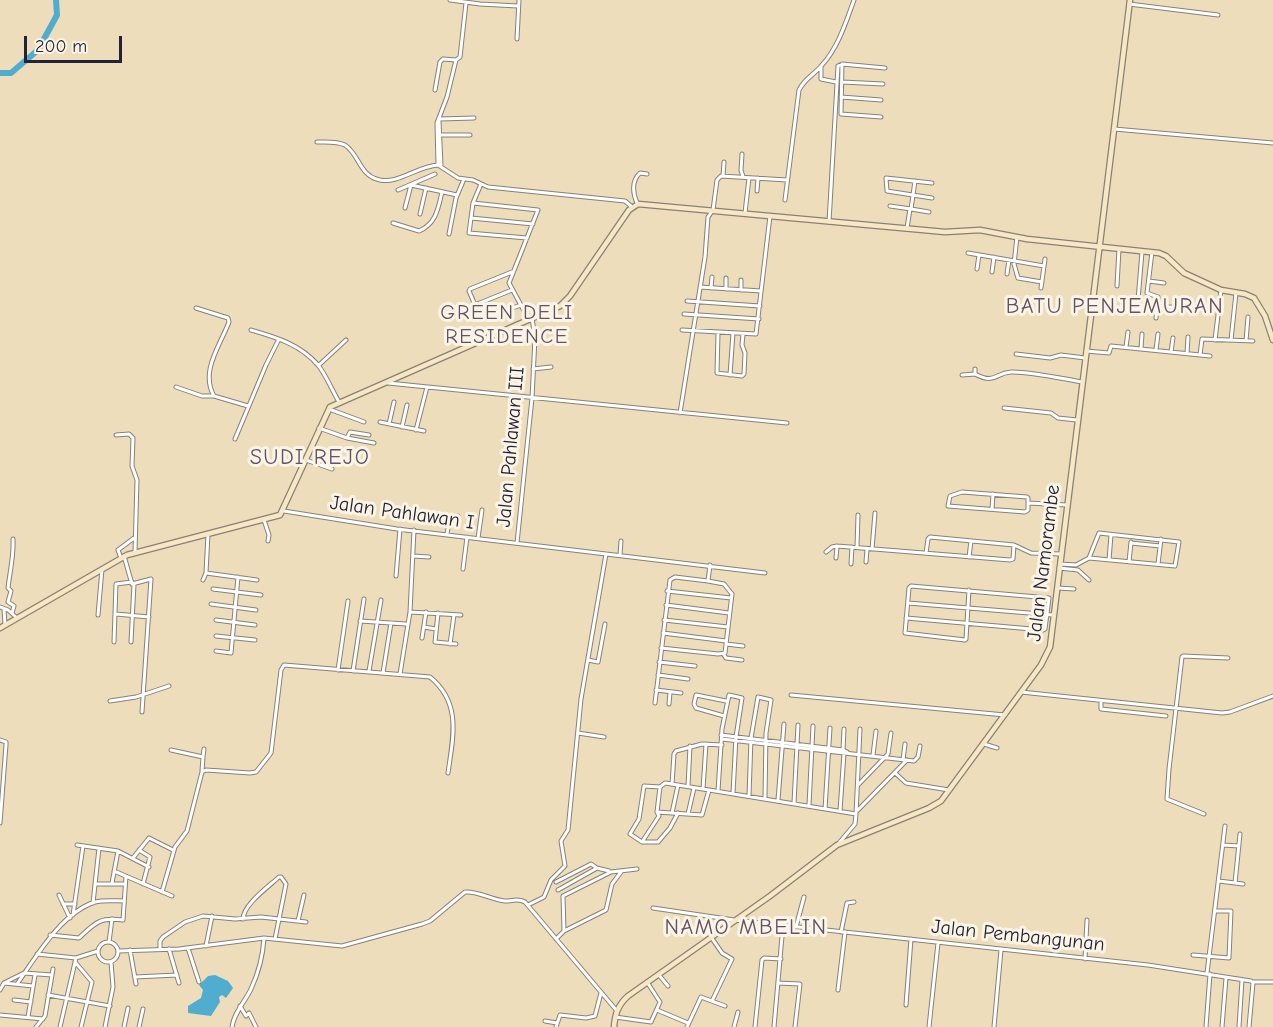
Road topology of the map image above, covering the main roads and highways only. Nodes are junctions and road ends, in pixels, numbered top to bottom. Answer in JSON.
{"nodes":[{"id":1,"x":1130,"y":2,"type":"edge"},
{"id":2,"x":1100,"y":247,"type":"junction"},
{"id":3,"x":1273,"y":340,"type":"edge"},
{"id":4,"x":0,"y":628,"type":"edge"},
{"id":5,"x":614,"y":1027,"type":"edge"}],
"edges":[{"from":1,"to":2,"type":"main road","name":"Jalan Namorambe"},
{"from":2,"to":3,"type":"main road"},
{"from":2,"to":4,"type":"main road"},
{"from":2,"to":5,"type":"main road","name":"Jalan Namorambe"}]}
